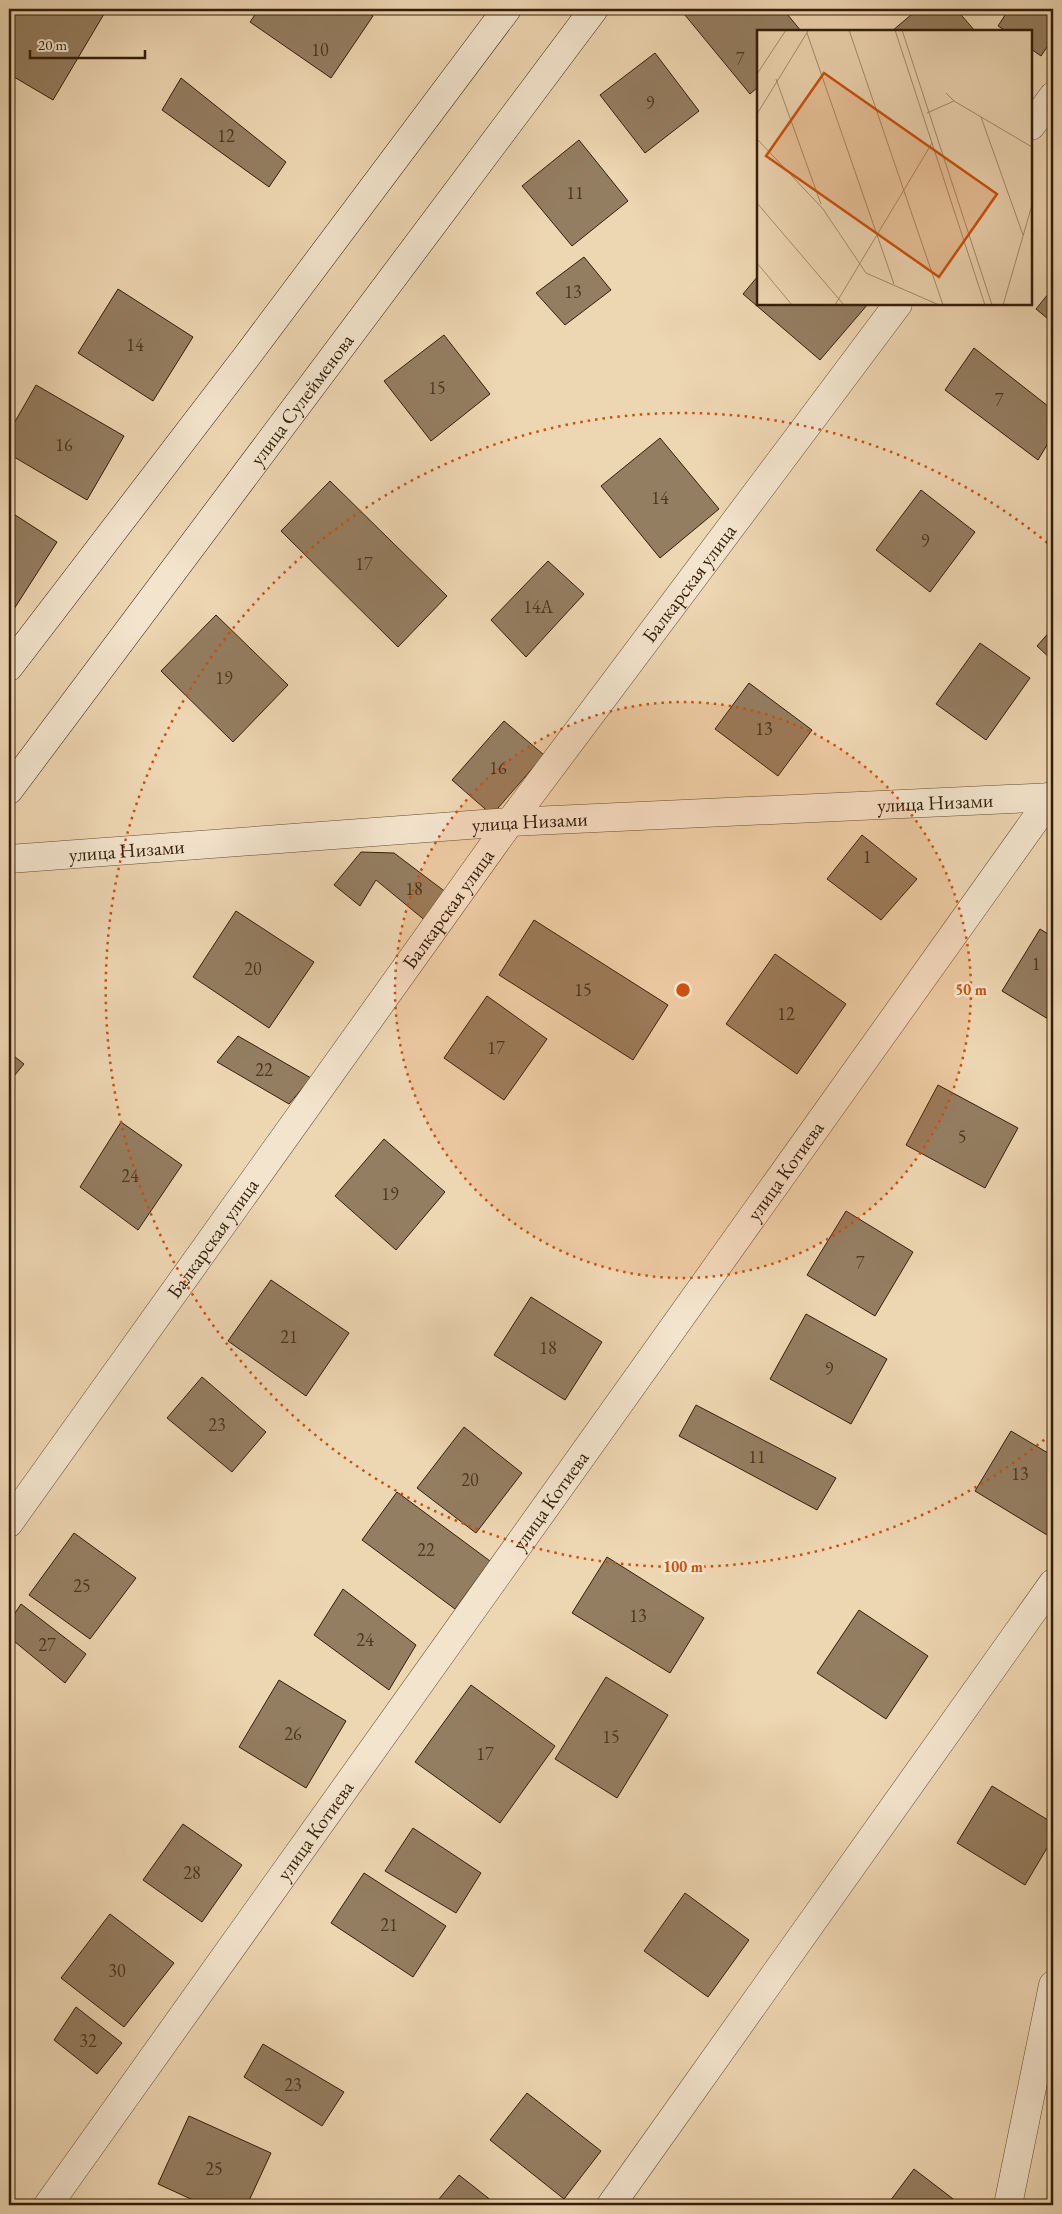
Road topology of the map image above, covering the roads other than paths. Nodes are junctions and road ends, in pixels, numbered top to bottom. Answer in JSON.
{"nodes":[{"id":1,"x":507,"y":9,"type":"edge"},
{"id":2,"x":594,"y":9,"type":"edge"},
{"id":3,"x":1053,"y":96,"type":"edge"},
{"id":4,"x":1032,"y":125,"type":"edge"},
{"id":5,"x":897,"y":305,"type":"edge"},
{"id":6,"x":9,"y":668,"type":"edge"},
{"id":7,"x":9,"y":790,"type":"edge"},
{"id":8,"x":1053,"y":796,"type":"edge"},
{"id":9,"x":510,"y":822,"type":"junction"},
{"id":10,"x":9,"y":860,"type":"edge"},
{"id":11,"x":9,"y":1523,"type":"edge"},
{"id":12,"x":1053,"y":1584,"type":"edge"},
{"id":13,"x":1053,"y":1984,"type":"edge"},
{"id":14,"x":48,"y":2205,"type":"edge"},
{"id":15,"x":611,"y":2205,"type":"edge"},
{"id":16,"x":1008,"y":2205,"type":"edge"}],
"edges":[{"from":1,"to":6,"type":"street"},
{"from":2,"to":7,"type":"street","name":"улица Сулейменова"},
{"from":3,"to":4,"type":"street"},
{"from":5,"to":9,"type":"street","name":"Балкарская улица"},
{"from":8,"to":9,"type":"street","name":"улица Низами"},
{"from":8,"to":14,"type":"street","name":"улица Котиева"},
{"from":9,"to":10,"type":"street","name":"улица Низами"},
{"from":9,"to":11,"type":"street","name":"Балкарская улица"},
{"from":12,"to":15,"type":"street"},
{"from":13,"to":16,"type":"street"}]}
